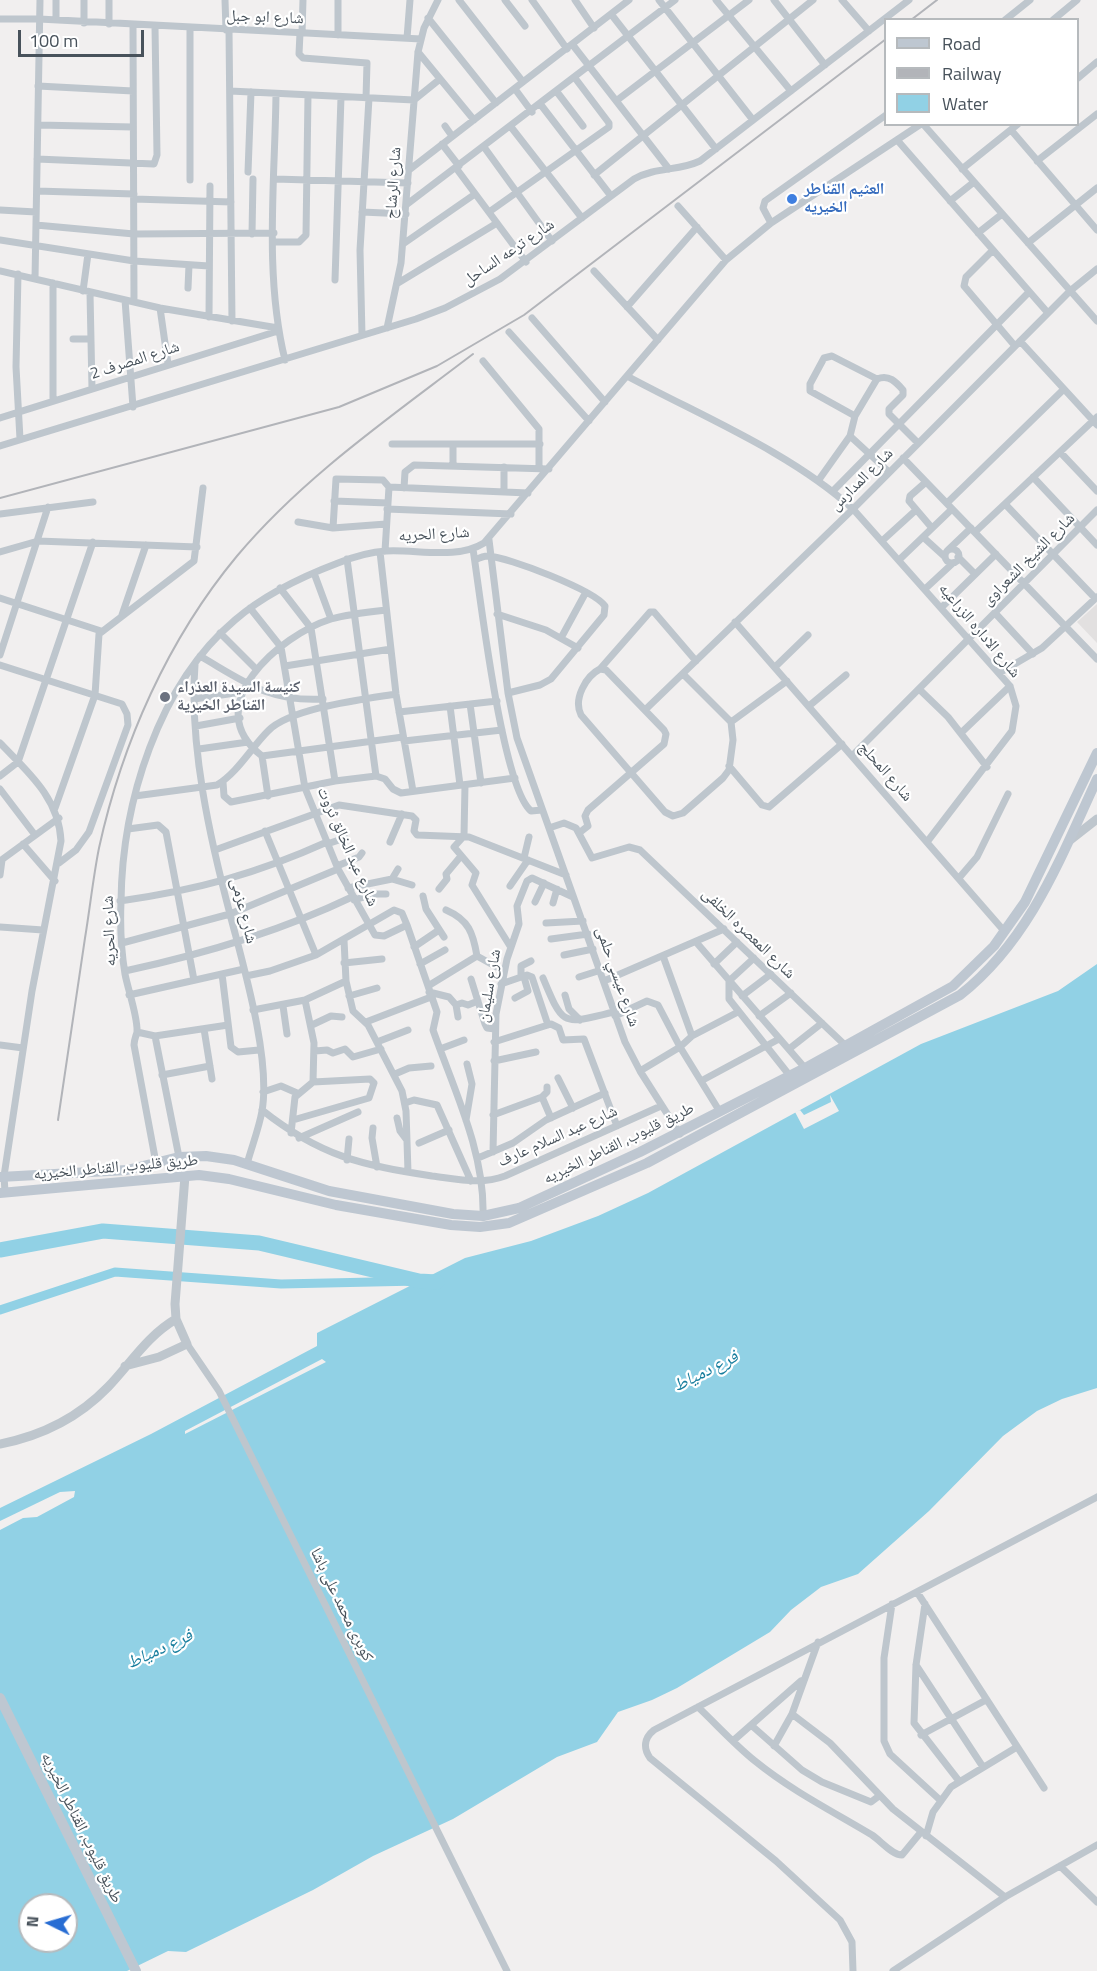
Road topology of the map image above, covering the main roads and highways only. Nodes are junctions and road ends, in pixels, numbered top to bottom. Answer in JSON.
{"nodes":[{"id":1,"x":1097,"y":753,"type":"edge"},
{"id":2,"x":1097,"y":779,"type":"edge"},
{"id":3,"x":1010,"y":937,"type":"junction"},
{"id":4,"x":2,"y":1176,"type":"edge"},
{"id":5,"x":2,"y":1192,"type":"edge"},
{"id":6,"x":0,"y":1698,"type":"edge"},
{"id":7,"x":136,"y":1971,"type":"edge"}],
"edges":[{"from":1,"to":3,"type":"main road","name":"طريق قليوب, القناطر الخيريه"},
{"from":2,"to":3,"type":"main road","name":"طريق قليوب, القناطر الخيريه"},
{"from":3,"to":4,"type":"main road","name":"طريق قليوب, القناطر الخيريه"},
{"from":3,"to":5,"type":"main road","name":"طريق قليوب, القناطر الخيريه"},
{"from":6,"to":7,"type":"main road","name":"طريق قليوب, القناطر الخيريه"}]}
